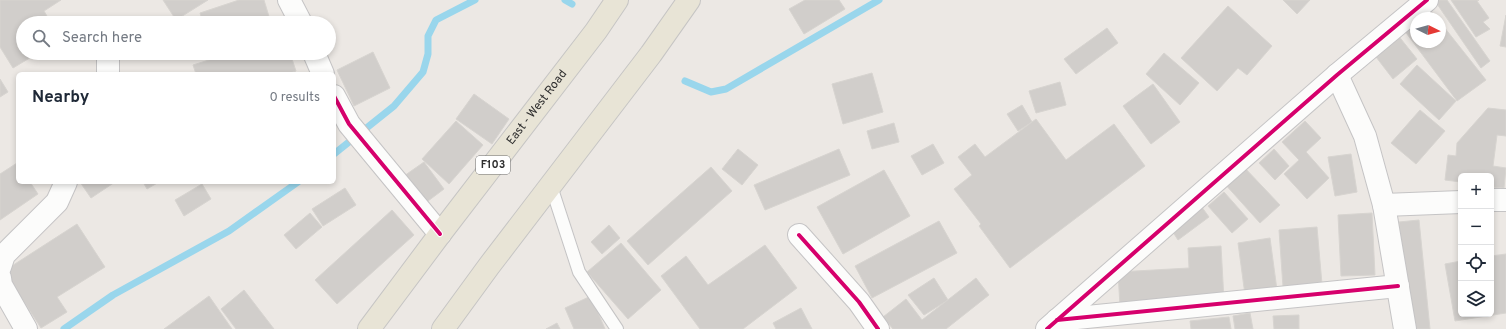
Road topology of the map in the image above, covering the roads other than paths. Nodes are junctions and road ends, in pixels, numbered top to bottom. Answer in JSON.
{"nodes":[{"id":1,"x":289,"y":0,"type":"edge"},
{"id":2,"x":617,"y":0,"type":"edge"},
{"id":3,"x":689,"y":0,"type":"edge"},
{"id":4,"x":1427,"y":0,"type":"edge"},
{"id":5,"x":297,"y":16,"type":"edge"},
{"id":6,"x":108,"y":60,"type":"edge"},
{"id":7,"x":317,"y":60,"type":"edge"},
{"id":8,"x":108,"y":72,"type":"edge"},
{"id":9,"x":322,"y":72,"type":"edge"},
{"id":10,"x":1337,"y":75,"type":"junction"},
{"id":11,"x":336,"y":100,"type":"edge"},
{"id":12,"x":65,"y":184,"type":"edge"},
{"id":13,"x":551,"y":186,"type":"junction"},
{"id":14,"x":1494,"y":200,"type":"edge"},
{"id":15,"x":1506,"y":200,"type":"edge"},
{"id":16,"x":1458,"y":202,"type":"edge"},
{"id":17,"x":1384,"y":205,"type":"junction"},
{"id":18,"x":440,"y":234,"type":"junction"},
{"id":19,"x":799,"y":235,"type":"dead end"},
{"id":20,"x":0,"y":267,"type":"edge"},
{"id":21,"x":0,"y":278,"type":"edge"},
{"id":22,"x":1398,"y":286,"type":"junction"},
{"id":23,"x":1052,"y":324,"type":"edge"},
{"id":24,"x":447,"y":327,"type":"edge"},
{"id":25,"x":26,"y":329,"type":"edge"},
{"id":26,"x":369,"y":329,"type":"edge"},
{"id":27,"x":617,"y":329,"type":"edge"},
{"id":28,"x":878,"y":329,"type":"edge"},
{"id":29,"x":1405,"y":329,"type":"edge"}],
"edges":[{"from":1,"to":5,"type":"street"},
{"from":2,"to":18,"type":"main road","name":"East - West Road","number":"F103"},
{"from":3,"to":13,"type":"main road"},
{"from":4,"to":10,"type":"street"},
{"from":6,"to":8,"type":"street"},
{"from":7,"to":9,"type":"street"},
{"from":10,"to":17,"type":"street"},
{"from":10,"to":23,"type":"street"},
{"from":11,"to":18,"type":"street"},
{"from":12,"to":20,"type":"street"},
{"from":13,"to":24,"type":"main road"},
{"from":13,"to":27,"type":"lane"},
{"from":14,"to":15,"type":"street"},
{"from":16,"to":17,"type":"street"},
{"from":17,"to":22,"type":"street"},
{"from":18,"to":26,"type":"main road","name":"East - West Road","number":"F103"},
{"from":19,"to":28,"type":"street"},
{"from":21,"to":25,"type":"street"},
{"from":22,"to":23,"type":"street"},
{"from":22,"to":29,"type":"street"}]}
